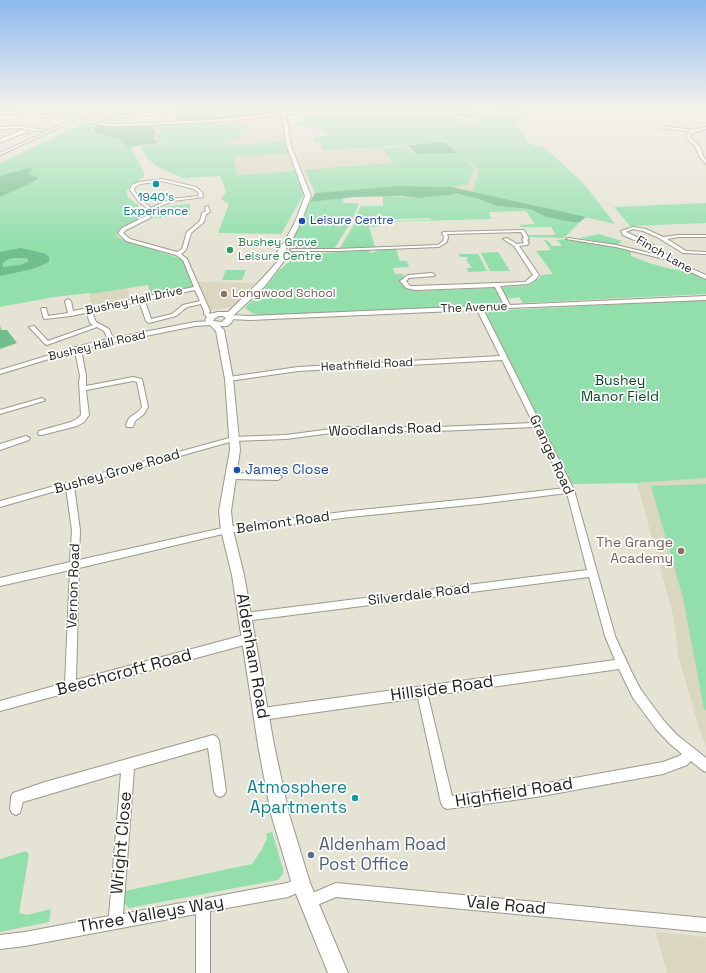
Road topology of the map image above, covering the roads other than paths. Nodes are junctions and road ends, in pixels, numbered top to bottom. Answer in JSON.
{"nodes":[{"id":1,"x":292,"y":153,"type":"edge"},
{"id":2,"x":700,"y":153,"type":"edge"},
{"id":3,"x":706,"y":162,"type":"edge"},
{"id":4,"x":207,"y":207,"type":"dead end"},
{"id":5,"x":150,"y":210,"type":"junction"},
{"id":6,"x":706,"y":236,"type":"edge"},
{"id":7,"x":663,"y":238,"type":"junction"},
{"id":8,"x":526,"y":239,"type":"junction"},
{"id":9,"x":568,"y":239,"type":"dead end"},
{"id":10,"x":288,"y":242,"type":"junction"},
{"id":11,"x":516,"y":246,"type":"junction"},
{"id":12,"x":292,"y":252,"type":"junction"},
{"id":13,"x":706,"y":253,"type":"edge"},
{"id":14,"x":178,"y":254,"type":"junction"},
{"id":15,"x":282,"y":255,"type":"junction"},
{"id":16,"x":669,"y":259,"type":"junction"},
{"id":17,"x":432,"y":275,"type":"dead end"},
{"id":18,"x":706,"y":277,"type":"edge"},
{"id":19,"x":496,"y":285,"type":"junction"},
{"id":20,"x":197,"y":288,"type":"junction"},
{"id":21,"x":706,"y":298,"type":"edge"},
{"id":22,"x":68,"y":301,"type":"dead end"},
{"id":23,"x":202,"y":302,"type":"junction"},
{"id":24,"x":143,"y":304,"type":"dead end"},
{"id":25,"x":241,"y":304,"type":"junction"},
{"id":26,"x":508,"y":307,"type":"junction"},
{"id":27,"x":479,"y":308,"type":"junction"},
{"id":28,"x":44,"y":309,"type":"dead end"},
{"id":29,"x":71,"y":314,"type":"junction"},
{"id":30,"x":90,"y":314,"type":"dead end"},
{"id":31,"x":220,"y":318,"type":"junction"},
{"id":32,"x":255,"y":318,"type":"junction"},
{"id":33,"x":96,"y":326,"type":"junction"},
{"id":34,"x":32,"y":327,"type":"dead end"},
{"id":35,"x":111,"y":340,"type":"junction"},
{"id":36,"x":78,"y":348,"type":"junction"},
{"id":37,"x":504,"y":358,"type":"junction"},
{"id":38,"x":0,"y":372,"type":"edge"},
{"id":39,"x":229,"y":379,"type":"junction"},
{"id":40,"x":83,"y":389,"type":"junction"},
{"id":41,"x":42,"y":400,"type":"dead end"},
{"id":42,"x":0,"y":412,"type":"edge"},
{"id":43,"x":130,"y":425,"type":"dead end"},
{"id":44,"x":537,"y":425,"type":"junction"},
{"id":45,"x":42,"y":433,"type":"dead end"},
{"id":46,"x":26,"y":438,"type":"dead end"},
{"id":47,"x":234,"y":439,"type":"junction"},
{"id":48,"x":0,"y":447,"type":"edge"},
{"id":49,"x":231,"y":476,"type":"junction"},
{"id":50,"x":278,"y":477,"type":"dead end"},
{"id":51,"x":70,"y":485,"type":"junction"},
{"id":52,"x":570,"y":490,"type":"junction"},
{"id":53,"x":0,"y":504,"type":"edge"},
{"id":54,"x":226,"y":530,"type":"junction"},
{"id":55,"x":76,"y":565,"type":"junction"},
{"id":56,"x":592,"y":573,"type":"junction"},
{"id":57,"x":0,"y":582,"type":"edge"},
{"id":58,"x":245,"y":617,"type":"junction"},
{"id":59,"x":248,"y":639,"type":"junction"},
{"id":60,"x":622,"y":664,"type":"junction"},
{"id":61,"x":70,"y":688,"type":"junction"},
{"id":62,"x":422,"y":692,"type":"junction"},
{"id":63,"x":0,"y":706,"type":"edge"},
{"id":64,"x":262,"y":714,"type":"junction"},
{"id":65,"x":690,"y":754,"type":"junction"},
{"id":66,"x":128,"y":765,"type":"junction"},
{"id":67,"x":706,"y":766,"type":"edge"},
{"id":68,"x":220,"y":791,"type":"dead end"},
{"id":69,"x":16,"y":809,"type":"dead end"},
{"id":70,"x":301,"y":884,"type":"junction"},
{"id":71,"x":308,"y":902,"type":"junction"},
{"id":72,"x":203,"y":906,"type":"junction"},
{"id":73,"x":116,"y":921,"type":"junction"},
{"id":74,"x":706,"y":925,"type":"edge"},
{"id":75,"x":0,"y":942,"type":"edge"},
{"id":76,"x":203,"y":973,"type":"edge"},
{"id":77,"x":338,"y":973,"type":"edge"}],
"edges":[{"from":1,"to":10,"type":"main road"},
{"from":2,"to":3,"type":"street"},
{"from":4,"to":14,"type":"street"},
{"from":5,"to":5,"type":"street"},
{"from":5,"to":14,"type":"street"},
{"from":6,"to":7,"type":"street"},
{"from":7,"to":13,"type":"street"},
{"from":7,"to":16,"type":"street","name":"Finch Lane"},
{"from":8,"to":11,"type":"street"},
{"from":8,"to":11,"type":"street"},
{"from":8,"to":12,"type":"street"},
{"from":9,"to":16,"type":"street"},
{"from":10,"to":12,"type":"main road"},
{"from":10,"to":15,"type":"main road"},
{"from":11,"to":19,"type":"street"},
{"from":12,"to":15,"type":"main road"},
{"from":12,"to":15,"type":"main road"},
{"from":14,"to":20,"type":"street"},
{"from":15,"to":25,"type":"main road"},
{"from":16,"to":18,"type":"street","name":"Finch Lane"},
{"from":17,"to":19,"type":"street"},
{"from":19,"to":26,"type":"street"},
{"from":20,"to":23,"type":"street"},
{"from":20,"to":29,"type":"street","name":"Bushey Hall Drive"},
{"from":21,"to":26,"type":"street","name":"The Avenue"},
{"from":22,"to":29,"type":"street","name":"Bushey Hall Drive"},
{"from":23,"to":24,"type":"street"},
{"from":23,"to":31,"type":"street"},
{"from":25,"to":31,"type":"main road"},
{"from":25,"to":32,"type":"street"},
{"from":26,"to":27,"type":"street","name":"The Avenue"},
{"from":27,"to":32,"type":"street","name":"The Avenue"},
{"from":27,"to":37,"type":"street","name":"Grange Road"},
{"from":28,"to":29,"type":"street","name":"Bushey Hall Drive"},
{"from":30,"to":33,"type":"street"},
{"from":31,"to":32,"type":"street","name":"The Avenue"},
{"from":31,"to":35,"type":"street","name":"Bushey Hall Road"},
{"from":31,"to":39,"type":"main road","name":"Aldenham Road"},
{"from":33,"to":34,"type":"street"},
{"from":33,"to":35,"type":"street"},
{"from":35,"to":36,"type":"street","name":"Bushey Hall Road"},
{"from":36,"to":38,"type":"street","name":"Bushey Hall Road"},
{"from":36,"to":40,"type":"street"},
{"from":37,"to":39,"type":"street","name":"Heathfield Road"},
{"from":37,"to":44,"type":"street","name":"Grange Road"},
{"from":39,"to":47,"type":"main road","name":"Aldenham Road"},
{"from":40,"to":43,"type":"street"},
{"from":40,"to":45,"type":"street"},
{"from":41,"to":42,"type":"street"},
{"from":44,"to":47,"type":"street","name":"Woodlands Road"},
{"from":44,"to":52,"type":"street","name":"Grange Road"},
{"from":46,"to":48,"type":"street"},
{"from":47,"to":49,"type":"main road","name":"Aldenham Road"},
{"from":47,"to":51,"type":"street","name":"Bushey Grove Road"},
{"from":49,"to":50,"type":"street"},
{"from":49,"to":54,"type":"main road","name":"Aldenham Road"},
{"from":51,"to":53,"type":"street","name":"Bushey Grove Road"},
{"from":51,"to":55,"type":"street","name":"Vernon Road"},
{"from":52,"to":54,"type":"street","name":"Belmont Road"},
{"from":52,"to":56,"type":"street","name":"Grange Road"},
{"from":54,"to":55,"type":"street","name":"Belmont Road"},
{"from":54,"to":58,"type":"main road","name":"Aldenham Road"},
{"from":55,"to":57,"type":"street","name":"Belmont Road"},
{"from":55,"to":61,"type":"street","name":"Vernon Road"},
{"from":56,"to":58,"type":"street","name":"Silverdale Road"},
{"from":56,"to":60,"type":"street","name":"Grange Road"},
{"from":58,"to":59,"type":"main road","name":"Aldenham Road"},
{"from":59,"to":61,"type":"street","name":"Beechcroft Road"},
{"from":59,"to":64,"type":"main road","name":"Aldenham Road"},
{"from":60,"to":62,"type":"street","name":"Hillside Road"},
{"from":60,"to":65,"type":"street","name":"Grange Road"},
{"from":61,"to":63,"type":"street","name":"Beechcroft Road"},
{"from":62,"to":64,"type":"street","name":"Hillside Road"},
{"from":62,"to":65,"type":"street","name":"Highfield Road"},
{"from":64,"to":70,"type":"main road","name":"Aldenham Road"},
{"from":65,"to":67,"type":"street","name":"Grange Road"},
{"from":66,"to":68,"type":"street"},
{"from":66,"to":69,"type":"street"},
{"from":66,"to":73,"type":"street","name":"Wright Close"},
{"from":70,"to":71,"type":"main road","name":"Aldenham Road"},
{"from":70,"to":72,"type":"street","name":"Three Valleys Way"},
{"from":71,"to":74,"type":"street","name":"Vale Road"},
{"from":71,"to":77,"type":"main road","name":"Aldenham Road"},
{"from":72,"to":73,"type":"street","name":"Three Valleys Way"},
{"from":72,"to":76,"type":"street"},
{"from":73,"to":75,"type":"street","name":"Three Valleys Way"}]}
